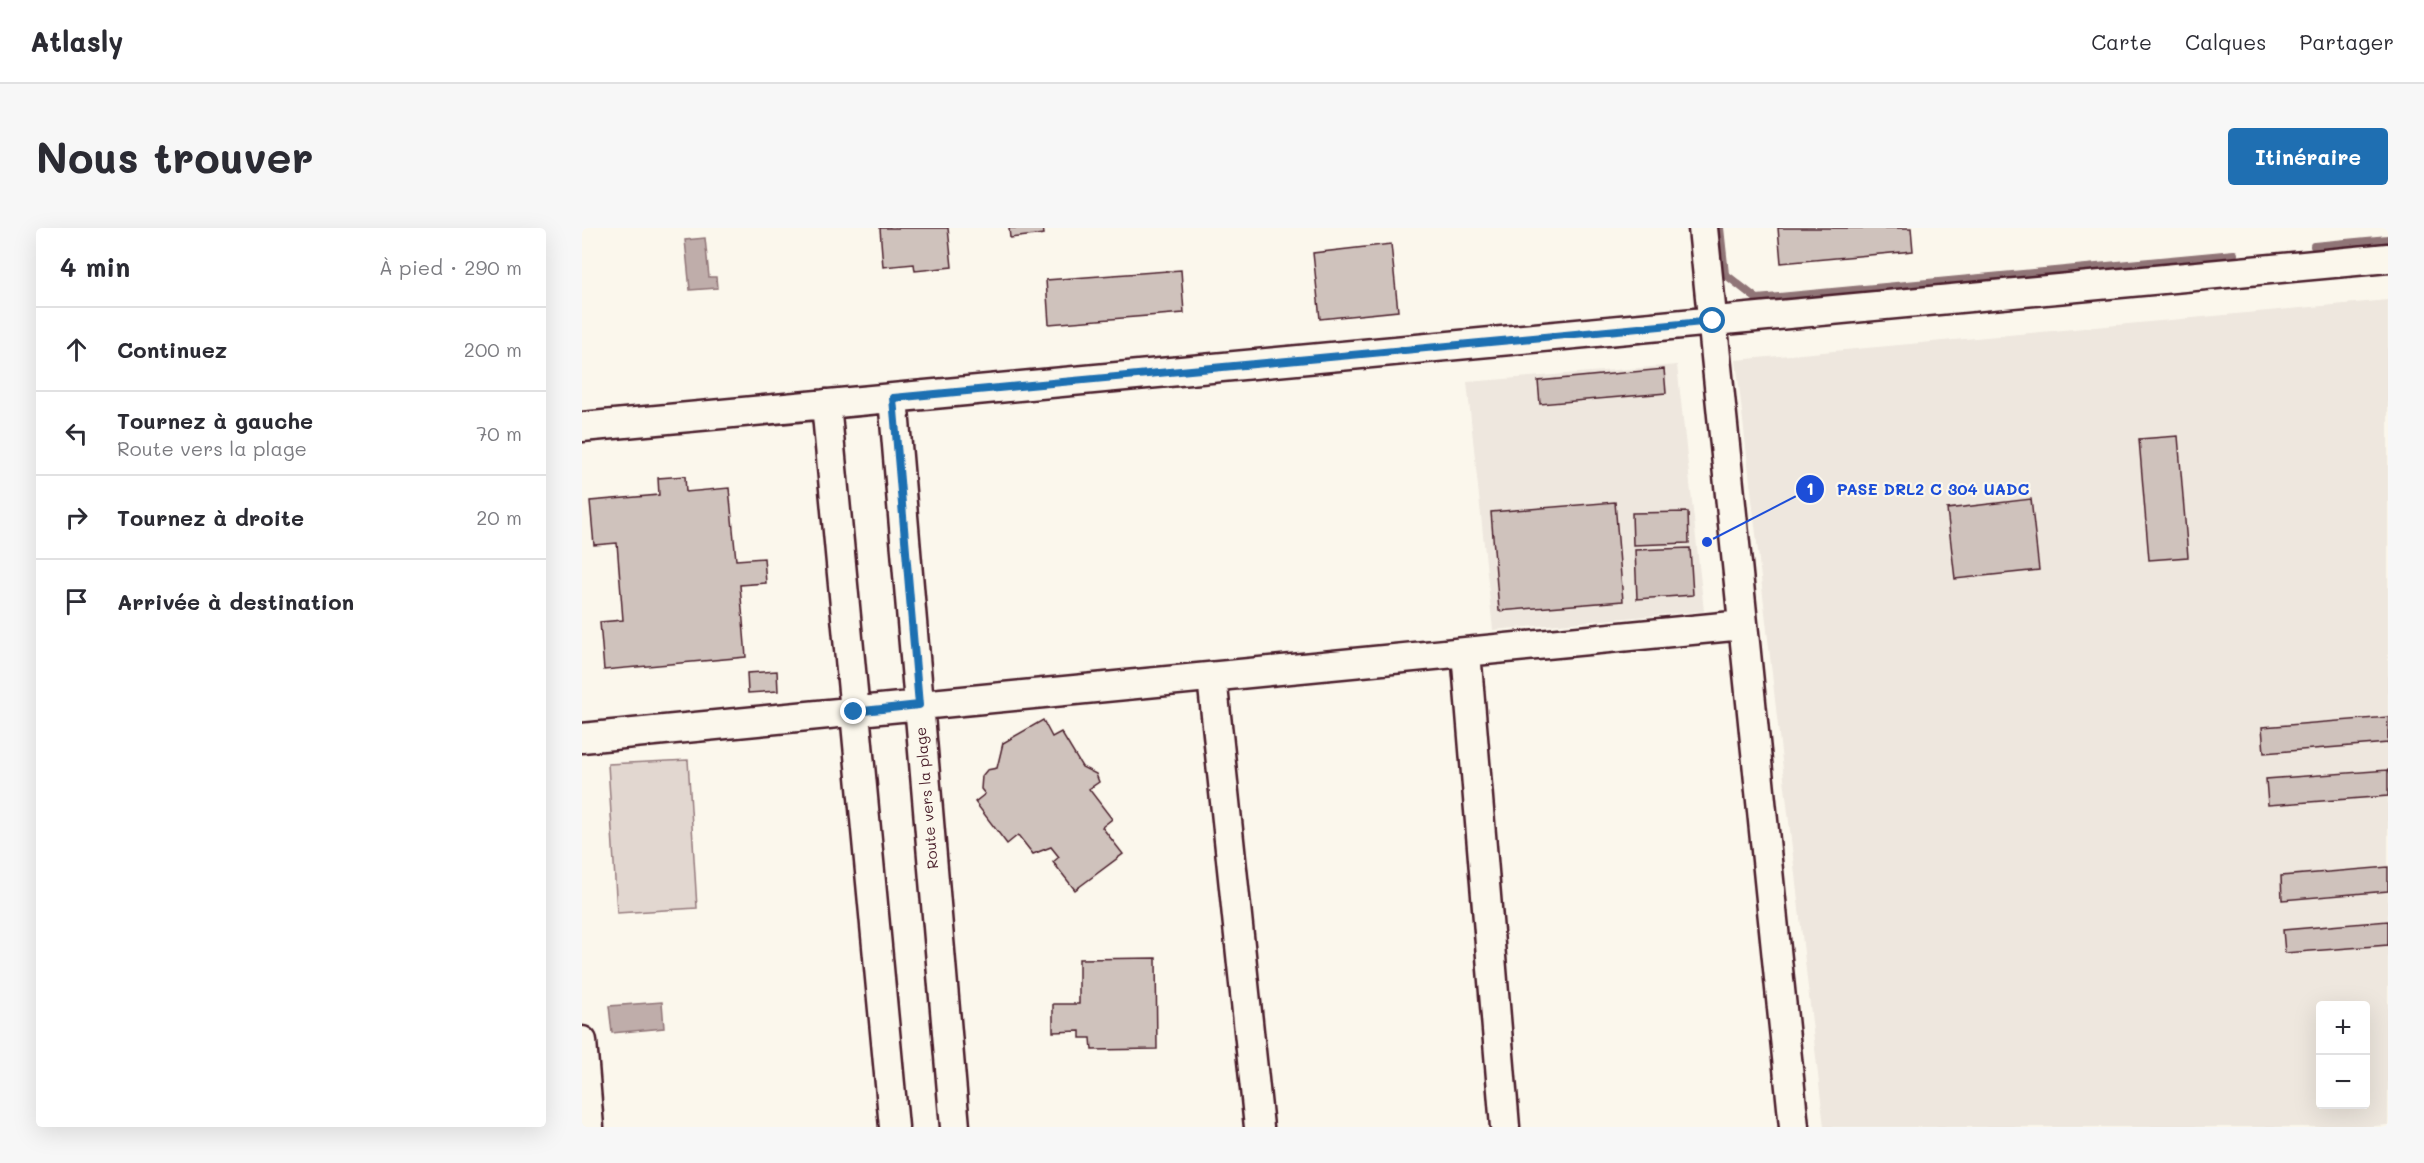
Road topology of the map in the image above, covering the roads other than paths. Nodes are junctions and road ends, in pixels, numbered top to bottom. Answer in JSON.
{"nodes":[{"id":1,"x":1703,"y":228,"type":"edge"},
{"id":2,"x":2388,"y":258,"type":"edge"},
{"id":3,"x":1713,"y":321,"type":"junction"},
{"id":4,"x":893,"y":398,"type":"junction"},
{"id":5,"x":826,"y":404,"type":"junction"},
{"id":6,"x":582,"y":427,"type":"edge"},
{"id":7,"x":1743,"y":625,"type":"junction"},
{"id":8,"x":1466,"y":652,"type":"junction"},
{"id":9,"x":1212,"y":676,"type":"junction"},
{"id":10,"x":919,"y":705,"type":"junction"},
{"id":11,"x":854,"y":712,"type":"junction"},
{"id":12,"x":582,"y":738,"type":"edge"},
{"id":13,"x":582,"y":1041,"type":"edge"},
{"id":14,"x":589,"y":1127,"type":"edge"},
{"id":15,"x":894,"y":1127,"type":"edge"},
{"id":16,"x":955,"y":1127,"type":"edge"},
{"id":17,"x":1259,"y":1127,"type":"edge"},
{"id":18,"x":1505,"y":1127,"type":"edge"},
{"id":19,"x":1794,"y":1127,"type":"edge"}],
"edges":[{"from":1,"to":3,"type":"street"},
{"from":2,"to":3,"type":"street"},
{"from":3,"to":4,"type":"street"},
{"from":3,"to":7,"type":"street"},
{"from":4,"to":5,"type":"street"},
{"from":4,"to":10,"type":"street","name":"Route vers la plage"},
{"from":5,"to":6,"type":"street"},
{"from":5,"to":11,"type":"street"},
{"from":7,"to":8,"type":"street"},
{"from":7,"to":19,"type":"street"},
{"from":8,"to":9,"type":"street"},
{"from":8,"to":18,"type":"street"},
{"from":9,"to":10,"type":"street"},
{"from":9,"to":17,"type":"street"},
{"from":10,"to":11,"type":"street"},
{"from":10,"to":16,"type":"street","name":"Route vers la plage"},
{"from":11,"to":12,"type":"street"},
{"from":11,"to":15,"type":"street"},
{"from":13,"to":14,"type":"street"}]}
